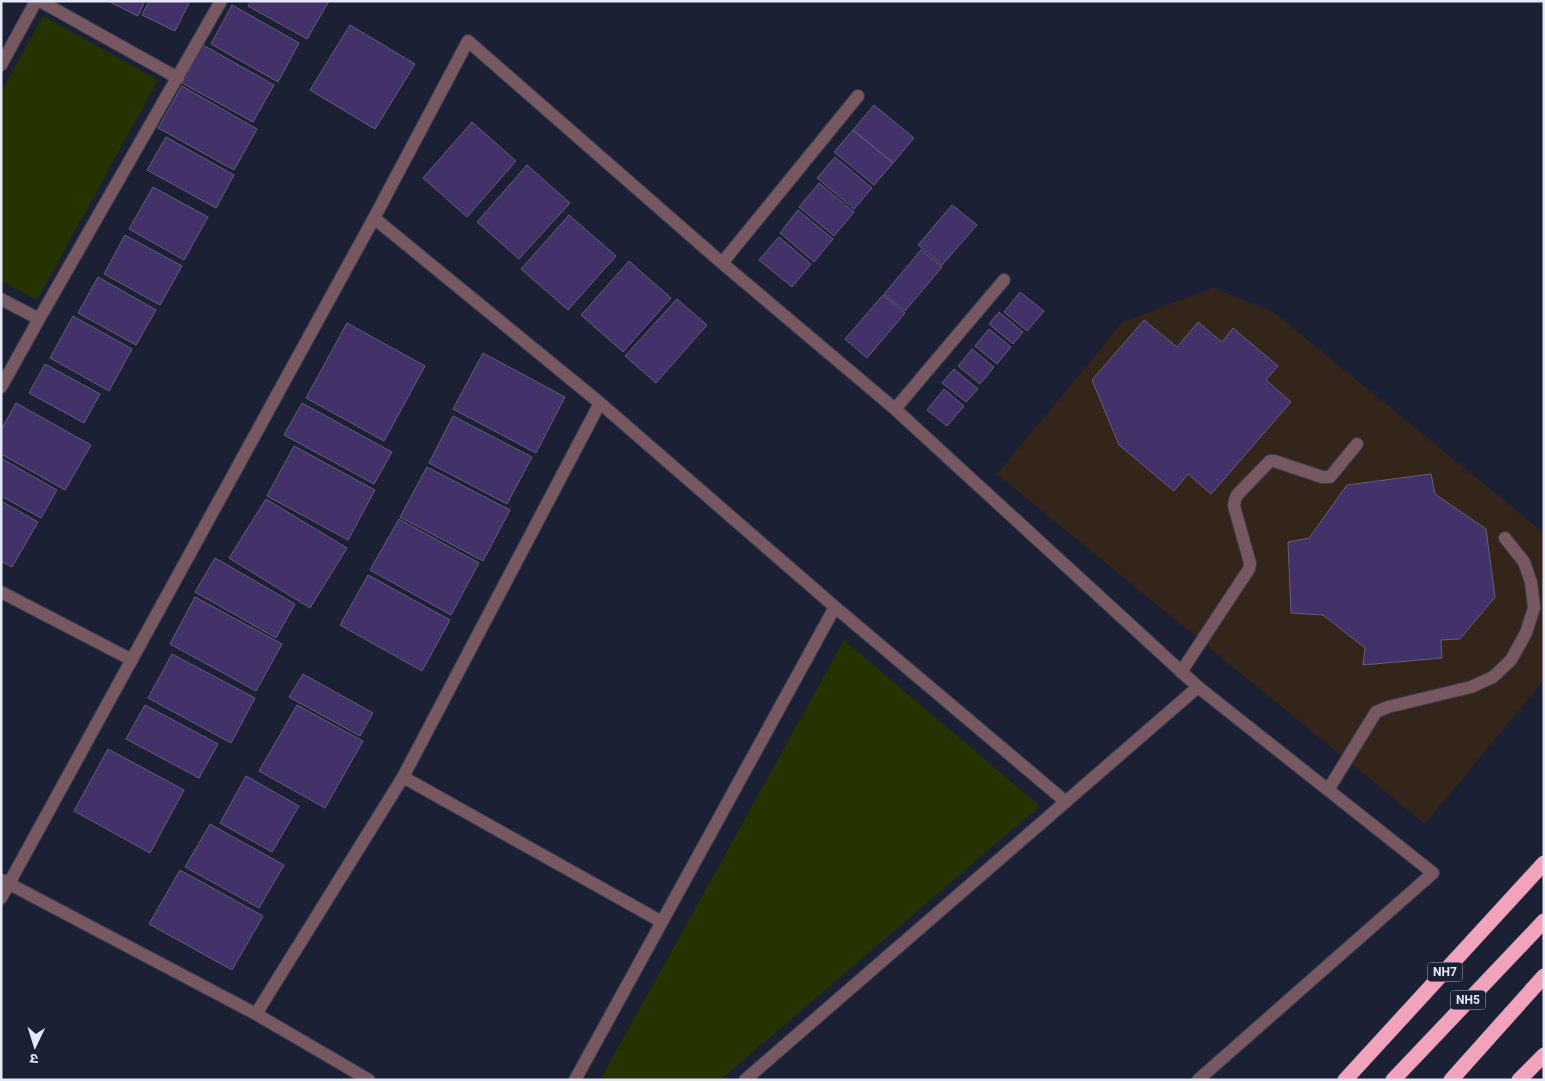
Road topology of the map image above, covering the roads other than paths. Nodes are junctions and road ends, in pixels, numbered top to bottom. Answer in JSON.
{"nodes":[{"id":1,"x":38,"y":1,"type":"edge"},
{"id":2,"x":221,"y":1,"type":"edge"},
{"id":3,"x":1,"y":65,"type":"edge"},
{"id":4,"x":178,"y":78,"type":"junction"},
{"id":5,"x":858,"y":96,"type":"dead end"},
{"id":6,"x":374,"y":218,"type":"junction"},
{"id":7,"x":722,"y":263,"type":"junction"},
{"id":8,"x":1004,"y":280,"type":"dead end"},
{"id":9,"x":1,"y":299,"type":"edge"},
{"id":10,"x":39,"y":319,"type":"junction"},
{"id":11,"x":1,"y":387,"type":"edge"},
{"id":12,"x":600,"y":403,"type":"junction"},
{"id":13,"x":895,"y":408,"type":"junction"},
{"id":14,"x":1357,"y":444,"type":"dead end"},
{"id":15,"x":1505,"y":538,"type":"dead end"},
{"id":16,"x":1,"y":592,"type":"edge"},
{"id":17,"x":835,"y":607,"type":"junction"},
{"id":18,"x":132,"y":660,"type":"junction"},
{"id":19,"x":1181,"y":672,"type":"junction"},
{"id":20,"x":1198,"y":687,"type":"junction"},
{"id":21,"x":403,"y":776,"type":"junction"},
{"id":22,"x":1328,"y":790,"type":"junction"},
{"id":23,"x":1066,"y":802,"type":"junction"},
{"id":24,"x":1544,"y":863,"type":"edge"},
{"id":25,"x":5,"y":882,"type":"edge"},
{"id":26,"x":1,"y":898,"type":"edge"},
{"id":27,"x":1544,"y":921,"type":"edge"},
{"id":28,"x":662,"y":922,"type":"junction"},
{"id":29,"x":1544,"y":976,"type":"edge"},
{"id":30,"x":256,"y":1014,"type":"junction"},
{"id":31,"x":1544,"y":1055,"type":"edge"},
{"id":32,"x":368,"y":1080,"type":"edge"},
{"id":33,"x":575,"y":1080,"type":"edge"},
{"id":34,"x":745,"y":1080,"type":"edge"},
{"id":35,"x":1198,"y":1080,"type":"edge"},
{"id":36,"x":1345,"y":1080,"type":"edge"},
{"id":37,"x":1393,"y":1080,"type":"edge"},
{"id":38,"x":1452,"y":1080,"type":"edge"},
{"id":39,"x":1518,"y":1080,"type":"edge"}],
"edges":[{"from":1,"to":3,"type":"street"},
{"from":1,"to":4,"type":"street"},
{"from":2,"to":4,"type":"street"},
{"from":4,"to":10,"type":"street"},
{"from":5,"to":7,"type":"street"},
{"from":6,"to":7,"type":"street"},
{"from":6,"to":12,"type":"street"},
{"from":6,"to":18,"type":"street"},
{"from":7,"to":13,"type":"street"},
{"from":8,"to":13,"type":"street"},
{"from":9,"to":10,"type":"street"},
{"from":10,"to":11,"type":"street"},
{"from":12,"to":17,"type":"street"},
{"from":12,"to":21,"type":"street"},
{"from":13,"to":19,"type":"street"},
{"from":14,"to":19,"type":"street"},
{"from":15,"to":22,"type":"street"},
{"from":16,"to":18,"type":"street"},
{"from":17,"to":23,"type":"street"},
{"from":17,"to":28,"type":"street"},
{"from":18,"to":25,"type":"street"},
{"from":19,"to":20,"type":"street"},
{"from":20,"to":22,"type":"street"},
{"from":20,"to":23,"type":"street"},
{"from":21,"to":28,"type":"street"},
{"from":21,"to":30,"type":"street"},
{"from":22,"to":35,"type":"street"},
{"from":23,"to":34,"type":"street"},
{"from":24,"to":36,"type":"highway","number":"NH7"},
{"from":25,"to":26,"type":"street"},
{"from":25,"to":30,"type":"street"},
{"from":27,"to":37,"type":"highway","number":"NH5"},
{"from":28,"to":33,"type":"street"},
{"from":29,"to":38,"type":"highway"},
{"from":30,"to":32,"type":"street"},
{"from":31,"to":39,"type":"highway"}]}
